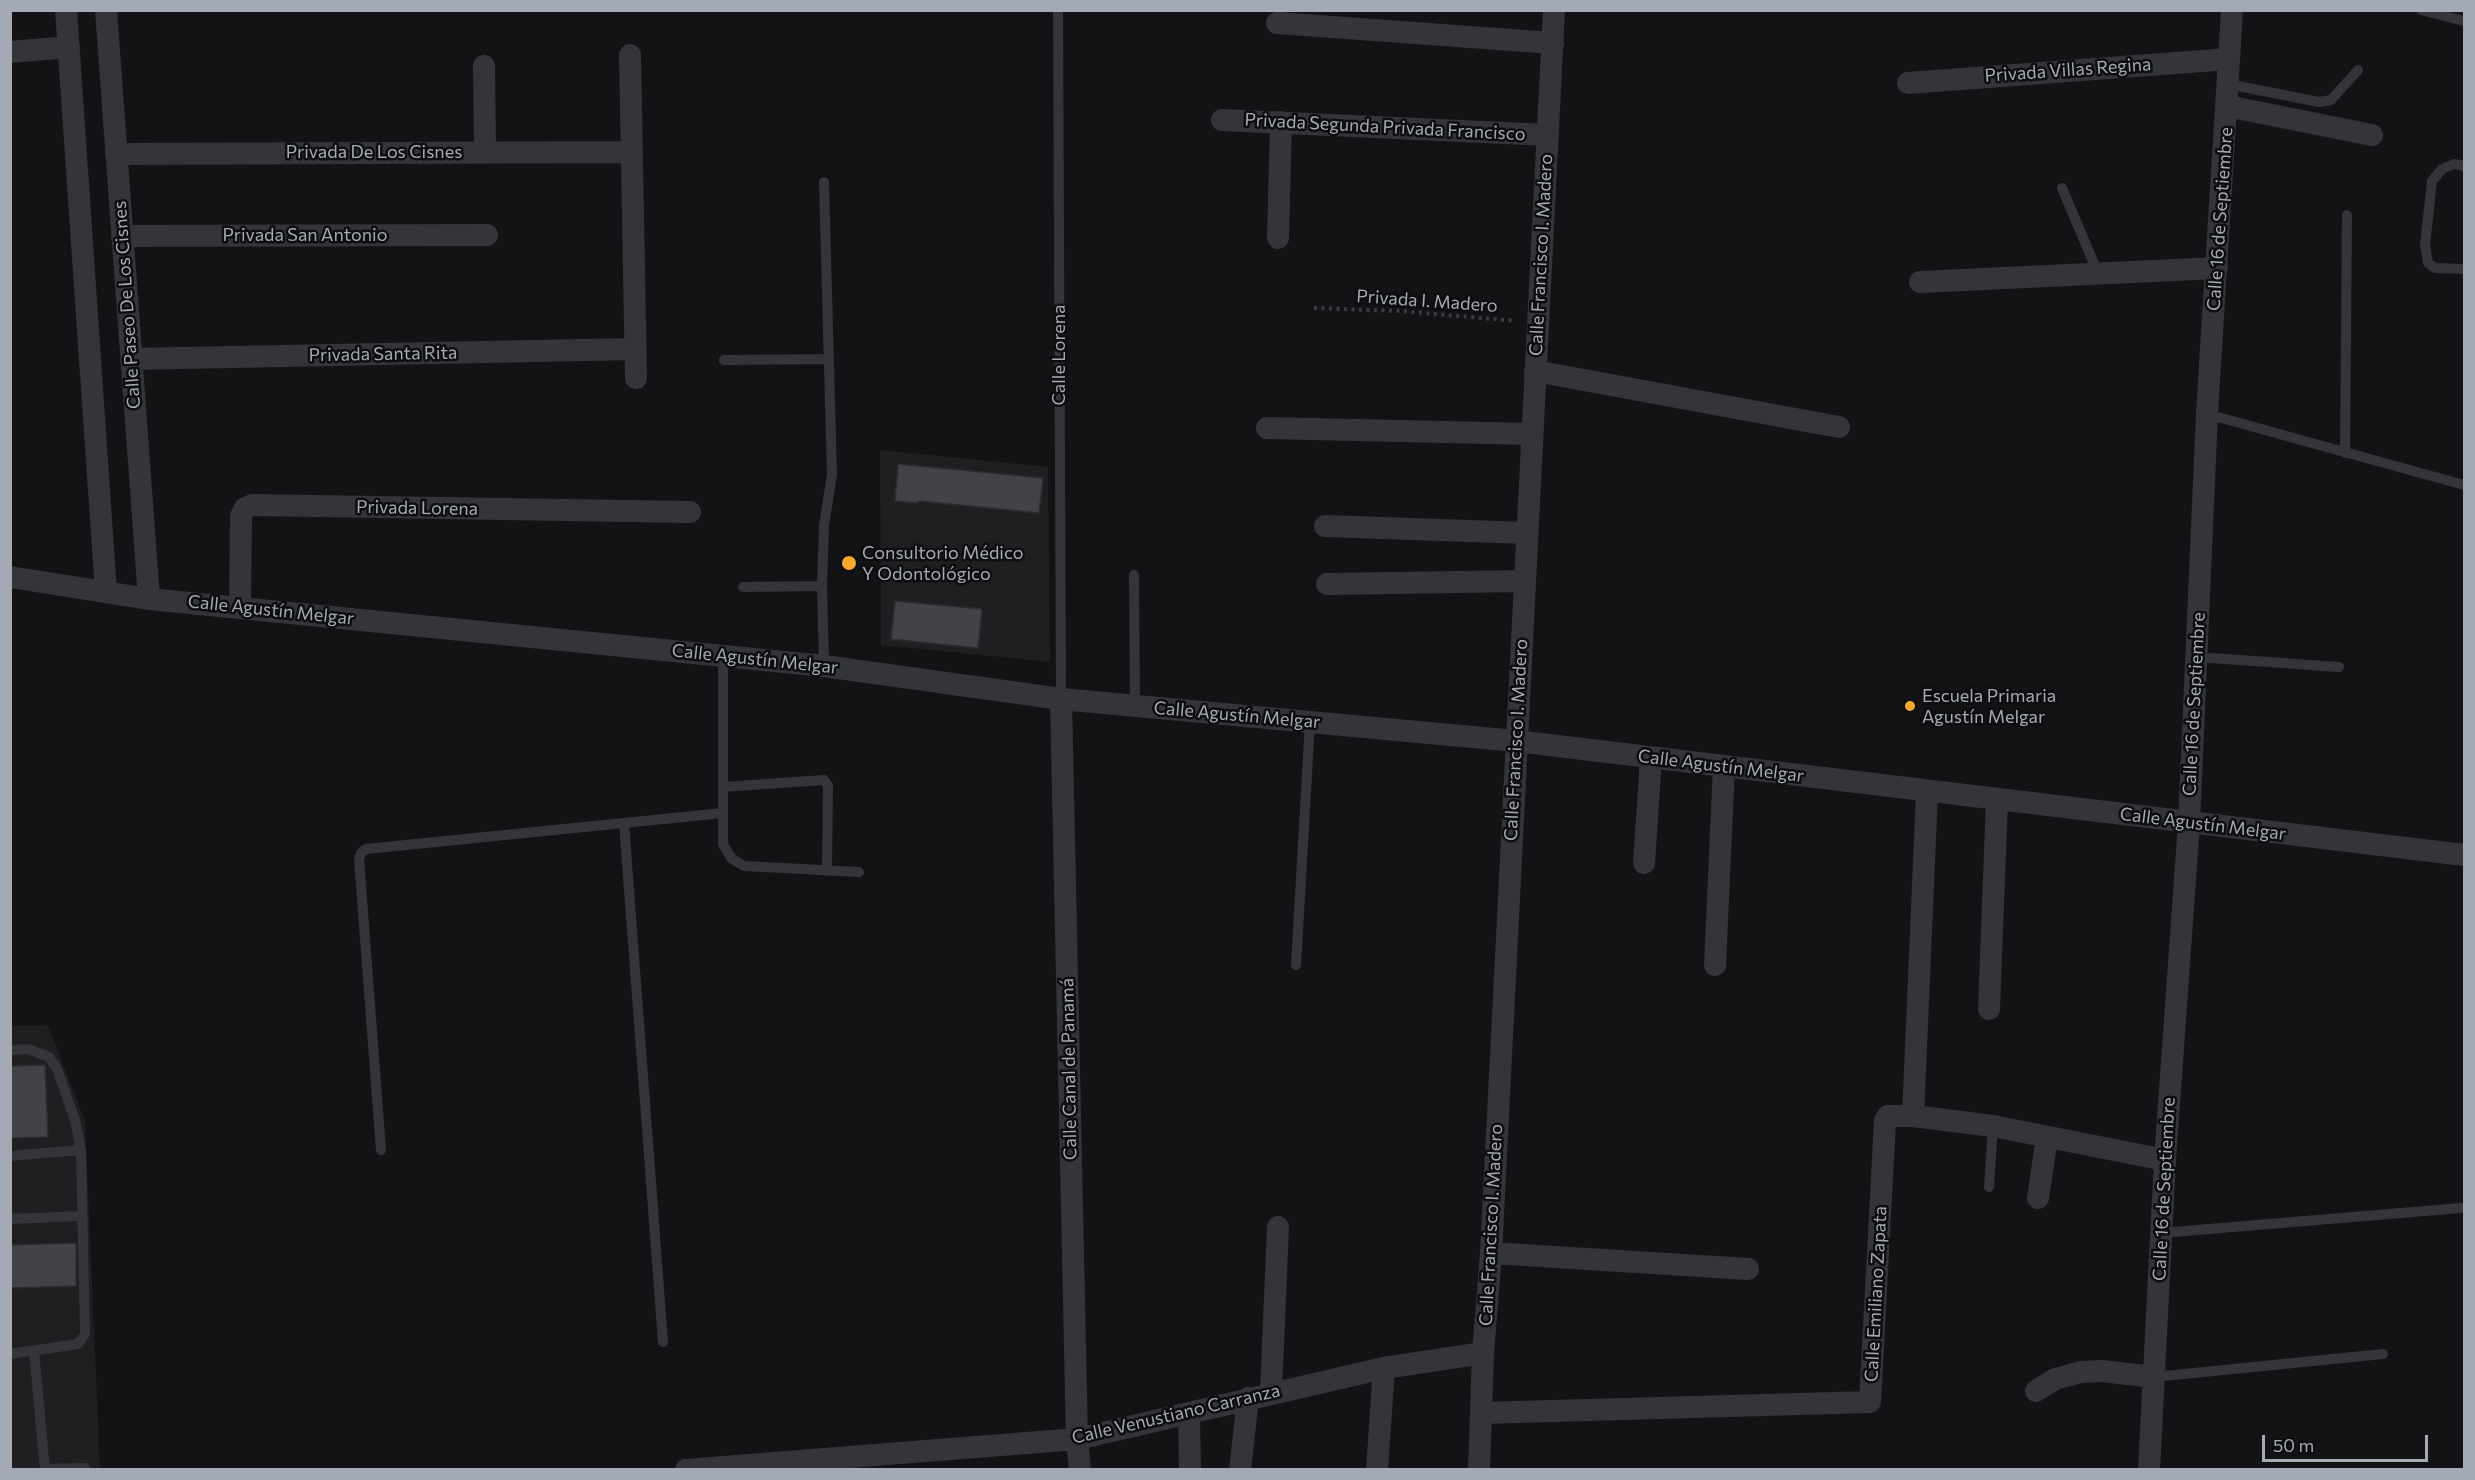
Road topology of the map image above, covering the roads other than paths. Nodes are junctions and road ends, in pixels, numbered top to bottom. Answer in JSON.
{"nodes":[{"id":1,"x":66,"y":10,"type":"edge"},
{"id":2,"x":106,"y":10,"type":"edge"},
{"id":3,"x":1058,"y":10,"type":"edge"},
{"id":4,"x":1554,"y":10,"type":"edge"},
{"id":5,"x":2232,"y":10,"type":"edge"},
{"id":6,"x":2421,"y":10,"type":"edge"},
{"id":7,"x":2464,"y":21,"type":"edge"},
{"id":8,"x":1277,"y":23,"type":"dead end"},
{"id":9,"x":1553,"y":43,"type":"junction"},
{"id":10,"x":69,"y":47,"type":"junction"},
{"id":11,"x":10,"y":52,"type":"edge"},
{"id":12,"x":630,"y":55,"type":"dead end"},
{"id":13,"x":2229,"y":59,"type":"junction"},
{"id":14,"x":484,"y":66,"type":"dead end"},
{"id":15,"x":2358,"y":70,"type":"dead end"},
{"id":16,"x":1908,"y":83,"type":"dead end"},
{"id":17,"x":2228,"y":95,"type":"junction"},
{"id":18,"x":1222,"y":120,"type":"dead end"},
{"id":19,"x":1281,"y":122,"type":"junction"},
{"id":20,"x":1548,"y":135,"type":"junction"},
{"id":21,"x":2372,"y":135,"type":"dead end"},
{"id":22,"x":485,"y":152,"type":"junction"},
{"id":23,"x":632,"y":152,"type":"junction"},
{"id":24,"x":116,"y":154,"type":"junction"},
{"id":25,"x":2464,"y":166,"type":"edge"},
{"id":26,"x":824,"y":182,"type":"dead end"},
{"id":27,"x":2062,"y":188,"type":"dead end"},
{"id":28,"x":2347,"y":215,"type":"dead end"},
{"id":29,"x":487,"y":235,"type":"dead end"},
{"id":30,"x":122,"y":236,"type":"junction"},
{"id":31,"x":1278,"y":238,"type":"dead end"},
{"id":32,"x":2217,"y":268,"type":"junction"},
{"id":33,"x":2464,"y":269,"type":"edge"},
{"id":34,"x":2098,"y":273,"type":"junction"},
{"id":35,"x":1920,"y":282,"type":"dead end"},
{"id":36,"x":635,"y":349,"type":"junction"},
{"id":37,"x":131,"y":359,"type":"junction"},
{"id":38,"x":829,"y":359,"type":"junction"},
{"id":39,"x":724,"y":360,"type":"dead end"},
{"id":40,"x":1535,"y":371,"type":"junction"},
{"id":41,"x":636,"y":378,"type":"dead end"},
{"id":42,"x":2207,"y":414,"type":"junction"},
{"id":43,"x":1839,"y":427,"type":"dead end"},
{"id":44,"x":1267,"y":428,"type":"dead end"},
{"id":45,"x":1532,"y":434,"type":"junction"},
{"id":46,"x":2345,"y":453,"type":"junction"},
{"id":47,"x":2464,"y":485,"type":"edge"},
{"id":48,"x":690,"y":512,"type":"dead end"},
{"id":49,"x":1325,"y":526,"type":"dead end"},
{"id":50,"x":1527,"y":533,"type":"junction"},
{"id":51,"x":1134,"y":575,"type":"dead end"},
{"id":52,"x":10,"y":577,"type":"edge"},
{"id":53,"x":1524,"y":581,"type":"junction"},
{"id":54,"x":1327,"y":584,"type":"dead end"},
{"id":55,"x":822,"y":586,"type":"junction"},
{"id":56,"x":743,"y":587,"type":"dead end"},
{"id":57,"x":106,"y":592,"type":"junction"},
{"id":58,"x":149,"y":599,"type":"junction"},
{"id":59,"x":240,"y":607,"type":"junction"},
{"id":60,"x":723,"y":656,"type":"junction"},
{"id":61,"x":2196,"y":657,"type":"junction"},
{"id":62,"x":824,"y":666,"type":"junction"},
{"id":63,"x":2339,"y":667,"type":"dead end"},
{"id":64,"x":1061,"y":699,"type":"junction"},
{"id":65,"x":1135,"y":706,"type":"junction"},
{"id":66,"x":1310,"y":722,"type":"junction"},
{"id":67,"x":1516,"y":741,"type":"junction"},
{"id":68,"x":1651,"y":758,"type":"junction"},
{"id":69,"x":1724,"y":766,"type":"junction"},
{"id":70,"x":723,"y":787,"type":"junction"},
{"id":71,"x":1927,"y":792,"type":"junction"},
{"id":72,"x":1997,"y":800,"type":"junction"},
{"id":73,"x":723,"y":813,"type":"junction"},
{"id":74,"x":624,"y":823,"type":"junction"},
{"id":75,"x":2189,"y":823,"type":"junction"},
{"id":76,"x":2464,"y":855,"type":"edge"},
{"id":77,"x":1644,"y":863,"type":"dead end"},
{"id":78,"x":827,"y":871,"type":"junction"},
{"id":79,"x":859,"y":872,"type":"dead end"},
{"id":80,"x":1296,"y":965,"type":"dead end"},
{"id":81,"x":1715,"y":965,"type":"dead end"},
{"id":82,"x":1989,"y":1009,"type":"dead end"},
{"id":83,"x":10,"y":1050,"type":"edge"},
{"id":84,"x":1913,"y":1116,"type":"junction"},
{"id":85,"x":1993,"y":1126,"type":"junction"},
{"id":86,"x":2047,"y":1137,"type":"junction"},
{"id":87,"x":81,"y":1150,"type":"junction"},
{"id":88,"x":381,"y":1150,"type":"dead end"},
{"id":89,"x":10,"y":1156,"type":"edge"},
{"id":90,"x":2165,"y":1160,"type":"junction"},
{"id":91,"x":1989,"y":1187,"type":"dead end"},
{"id":92,"x":2038,"y":1198,"type":"dead end"},
{"id":93,"x":2461,"y":1208,"type":"dead end"},
{"id":94,"x":82,"y":1216,"type":"junction"},
{"id":95,"x":10,"y":1219,"type":"edge"},
{"id":96,"x":1278,"y":1227,"type":"dead end"},
{"id":97,"x":2161,"y":1233,"type":"junction"},
{"id":98,"x":1491,"y":1253,"type":"junction"},
{"id":99,"x":1748,"y":1269,"type":"dead end"},
{"id":100,"x":663,"y":1342,"type":"dead end"},
{"id":101,"x":34,"y":1351,"type":"junction"},
{"id":102,"x":1483,"y":1353,"type":"junction"},
{"id":103,"x":2383,"y":1353,"type":"dead end"},
{"id":104,"x":10,"y":1354,"type":"edge"},
{"id":105,"x":1384,"y":1368,"type":"junction"},
{"id":106,"x":2154,"y":1377,"type":"junction"},
{"id":107,"x":2036,"y":1391,"type":"dead end"},
{"id":108,"x":1271,"y":1392,"type":"junction"},
{"id":109,"x":1248,"y":1398,"type":"junction"},
{"id":110,"x":1482,"y":1413,"type":"junction"},
{"id":111,"x":1189,"y":1414,"type":"junction"},
{"id":112,"x":1077,"y":1439,"type":"junction"},
{"id":113,"x":745,"y":1467,"type":"edge"},
{"id":114,"x":85,"y":1468,"type":"dead end"},
{"id":115,"x":45,"y":1469,"type":"edge"},
{"id":116,"x":686,"y":1470,"type":"edge"},
{"id":117,"x":1080,"y":1470,"type":"edge"},
{"id":118,"x":1190,"y":1470,"type":"edge"},
{"id":119,"x":1240,"y":1470,"type":"edge"},
{"id":120,"x":1377,"y":1470,"type":"edge"},
{"id":121,"x":1479,"y":1470,"type":"edge"},
{"id":122,"x":2149,"y":1470,"type":"edge"}],
"edges":[{"from":1,"to":10,"type":"street"},
{"from":2,"to":24,"type":"street","name":"Calle Paseo De Los Cisnes"},
{"from":3,"to":64,"type":"lane","name":"Calle Lorena"},
{"from":4,"to":9,"type":"street","name":"Calle Francisco I. Madero"},
{"from":5,"to":13,"type":"street","name":"Calle 16 de Septiembre"},
{"from":6,"to":7,"type":"lane"},
{"from":8,"to":9,"type":"street"},
{"from":9,"to":20,"type":"street","name":"Calle Francisco I. Madero"},
{"from":10,"to":11,"type":"street"},
{"from":10,"to":57,"type":"street"},
{"from":12,"to":23,"type":"street"},
{"from":13,"to":16,"type":"street","name":"Privada Villas Regina"},
{"from":13,"to":17,"type":"street","name":"Calle 16 de Septiembre"},
{"from":14,"to":22,"type":"street"},
{"from":15,"to":17,"type":"lane"},
{"from":17,"to":21,"type":"street"},
{"from":17,"to":32,"type":"street","name":"Calle 16 de Septiembre"},
{"from":18,"to":19,"type":"street","name":"Privada Segunda Privada Francisco"},
{"from":19,"to":20,"type":"street","name":"Privada Segunda Privada Francisco"},
{"from":19,"to":31,"type":"street"},
{"from":20,"to":40,"type":"street","name":"Calle Francisco I. Madero"},
{"from":22,"to":23,"type":"street","name":"Privada De Los Cisnes"},
{"from":22,"to":24,"type":"street","name":"Privada De Los Cisnes"},
{"from":23,"to":36,"type":"street"},
{"from":24,"to":30,"type":"street","name":"Calle Paseo De Los Cisnes"},
{"from":25,"to":33,"type":"lane"},
{"from":26,"to":38,"type":"lane"},
{"from":27,"to":34,"type":"lane"},
{"from":28,"to":46,"type":"lane"},
{"from":29,"to":30,"type":"street","name":"Privada San Antonio"},
{"from":30,"to":37,"type":"street","name":"Calle Paseo De Los Cisnes"},
{"from":32,"to":34,"type":"street"},
{"from":32,"to":42,"type":"street","name":"Calle 16 de Septiembre"},
{"from":34,"to":35,"type":"street"},
{"from":36,"to":37,"type":"street","name":"Privada Santa Rita"},
{"from":36,"to":41,"type":"street"},
{"from":37,"to":58,"type":"street","name":"Calle Paseo De Los Cisnes"},
{"from":38,"to":39,"type":"lane"},
{"from":38,"to":55,"type":"lane"},
{"from":40,"to":43,"type":"street"},
{"from":40,"to":45,"type":"street","name":"Calle Francisco I. Madero"},
{"from":42,"to":46,"type":"lane"},
{"from":42,"to":61,"type":"street","name":"Calle 16 de Septiembre"},
{"from":44,"to":45,"type":"street"},
{"from":45,"to":50,"type":"street","name":"Calle Francisco I. Madero"},
{"from":46,"to":47,"type":"lane"},
{"from":48,"to":59,"type":"street","name":"Privada Lorena"},
{"from":49,"to":50,"type":"street"},
{"from":50,"to":53,"type":"street","name":"Calle Francisco I. Madero"},
{"from":51,"to":65,"type":"lane"},
{"from":52,"to":57,"type":"street","name":"Calle Agustín Melgar"},
{"from":53,"to":54,"type":"street"},
{"from":53,"to":67,"type":"street","name":"Calle Francisco I. Madero"},
{"from":55,"to":56,"type":"lane"},
{"from":55,"to":62,"type":"lane"},
{"from":57,"to":58,"type":"street","name":"Calle Agustín Melgar"},
{"from":58,"to":59,"type":"street","name":"Calle Agustín Melgar"},
{"from":59,"to":60,"type":"street","name":"Calle Agustín Melgar"},
{"from":60,"to":62,"type":"street","name":"Calle Agustín Melgar"},
{"from":60,"to":70,"type":"lane"},
{"from":61,"to":63,"type":"lane"},
{"from":61,"to":75,"type":"street","name":"Calle 16 de Septiembre"},
{"from":62,"to":64,"type":"street","name":"Calle Agustín Melgar"},
{"from":64,"to":65,"type":"street","name":"Calle Agustín Melgar"},
{"from":64,"to":112,"type":"street","name":"Calle Canal de Panamá"},
{"from":65,"to":66,"type":"street","name":"Calle Agustín Melgar"},
{"from":66,"to":67,"type":"street","name":"Calle Agustín Melgar"},
{"from":66,"to":80,"type":"lane"},
{"from":67,"to":68,"type":"street","name":"Calle Agustín Melgar"},
{"from":67,"to":98,"type":"street","name":"Calle Francisco I. Madero"},
{"from":68,"to":69,"type":"street","name":"Calle Agustín Melgar"},
{"from":68,"to":77,"type":"street"},
{"from":69,"to":71,"type":"street","name":"Calle Agustín Melgar"},
{"from":69,"to":81,"type":"street"},
{"from":70,"to":73,"type":"lane"},
{"from":70,"to":78,"type":"lane"},
{"from":71,"to":72,"type":"street","name":"Calle Agustín Melgar"},
{"from":71,"to":84,"type":"street"},
{"from":72,"to":75,"type":"street","name":"Calle Agustín Melgar"},
{"from":72,"to":82,"type":"street"},
{"from":73,"to":74,"type":"lane"},
{"from":73,"to":78,"type":"lane"},
{"from":74,"to":88,"type":"lane"},
{"from":74,"to":100,"type":"lane"},
{"from":75,"to":76,"type":"street","name":"Calle Agustín Melgar"},
{"from":75,"to":90,"type":"street","name":"Calle 16 de Septiembre"},
{"from":78,"to":79,"type":"lane"},
{"from":83,"to":87,"type":"lane"},
{"from":84,"to":85,"type":"street","name":"Calle Emiliano Zapata"},
{"from":84,"to":110,"type":"street","name":"Calle Emiliano Zapata"},
{"from":85,"to":86,"type":"street","name":"Calle Emiliano Zapata"},
{"from":85,"to":91,"type":"lane"},
{"from":86,"to":90,"type":"street","name":"Calle Emiliano Zapata"},
{"from":86,"to":92,"type":"street"},
{"from":87,"to":89,"type":"lane"},
{"from":87,"to":94,"type":"lane"},
{"from":90,"to":97,"type":"street","name":"Calle 16 de Septiembre"},
{"from":93,"to":97,"type":"lane"},
{"from":94,"to":95,"type":"lane"},
{"from":94,"to":101,"type":"lane"},
{"from":96,"to":108,"type":"street"},
{"from":97,"to":106,"type":"street","name":"Calle 16 de Septiembre"},
{"from":98,"to":99,"type":"street"},
{"from":98,"to":102,"type":"street","name":"Calle Francisco I. Madero"},
{"from":101,"to":104,"type":"lane"},
{"from":101,"to":115,"type":"lane"},
{"from":102,"to":105,"type":"street","name":"Calle Venustiano Carranza"},
{"from":102,"to":110,"type":"street","name":"Calle Francisco I. Madero"},
{"from":103,"to":106,"type":"lane"},
{"from":105,"to":108,"type":"street","name":"Calle Venustiano Carranza"},
{"from":105,"to":120,"type":"street"},
{"from":106,"to":107,"type":"street"},
{"from":106,"to":122,"type":"street","name":"Calle 16 de Septiembre"},
{"from":108,"to":109,"type":"street","name":"Calle Venustiano Carranza"},
{"from":109,"to":111,"type":"street","name":"Calle Venustiano Carranza"},
{"from":109,"to":119,"type":"street"},
{"from":110,"to":121,"type":"street","name":"Calle Francisco I. Madero"},
{"from":111,"to":112,"type":"street","name":"Calle Venustiano Carranza"},
{"from":111,"to":118,"type":"street"},
{"from":112,"to":113,"type":"street","name":"Calle Venustiano Carranza"},
{"from":112,"to":117,"type":"street","name":"Calle Canal de Panamá"},
{"from":113,"to":116,"type":"street","name":"Calle Venustiano Carranza"},
{"from":114,"to":115,"type":"lane"}]}
